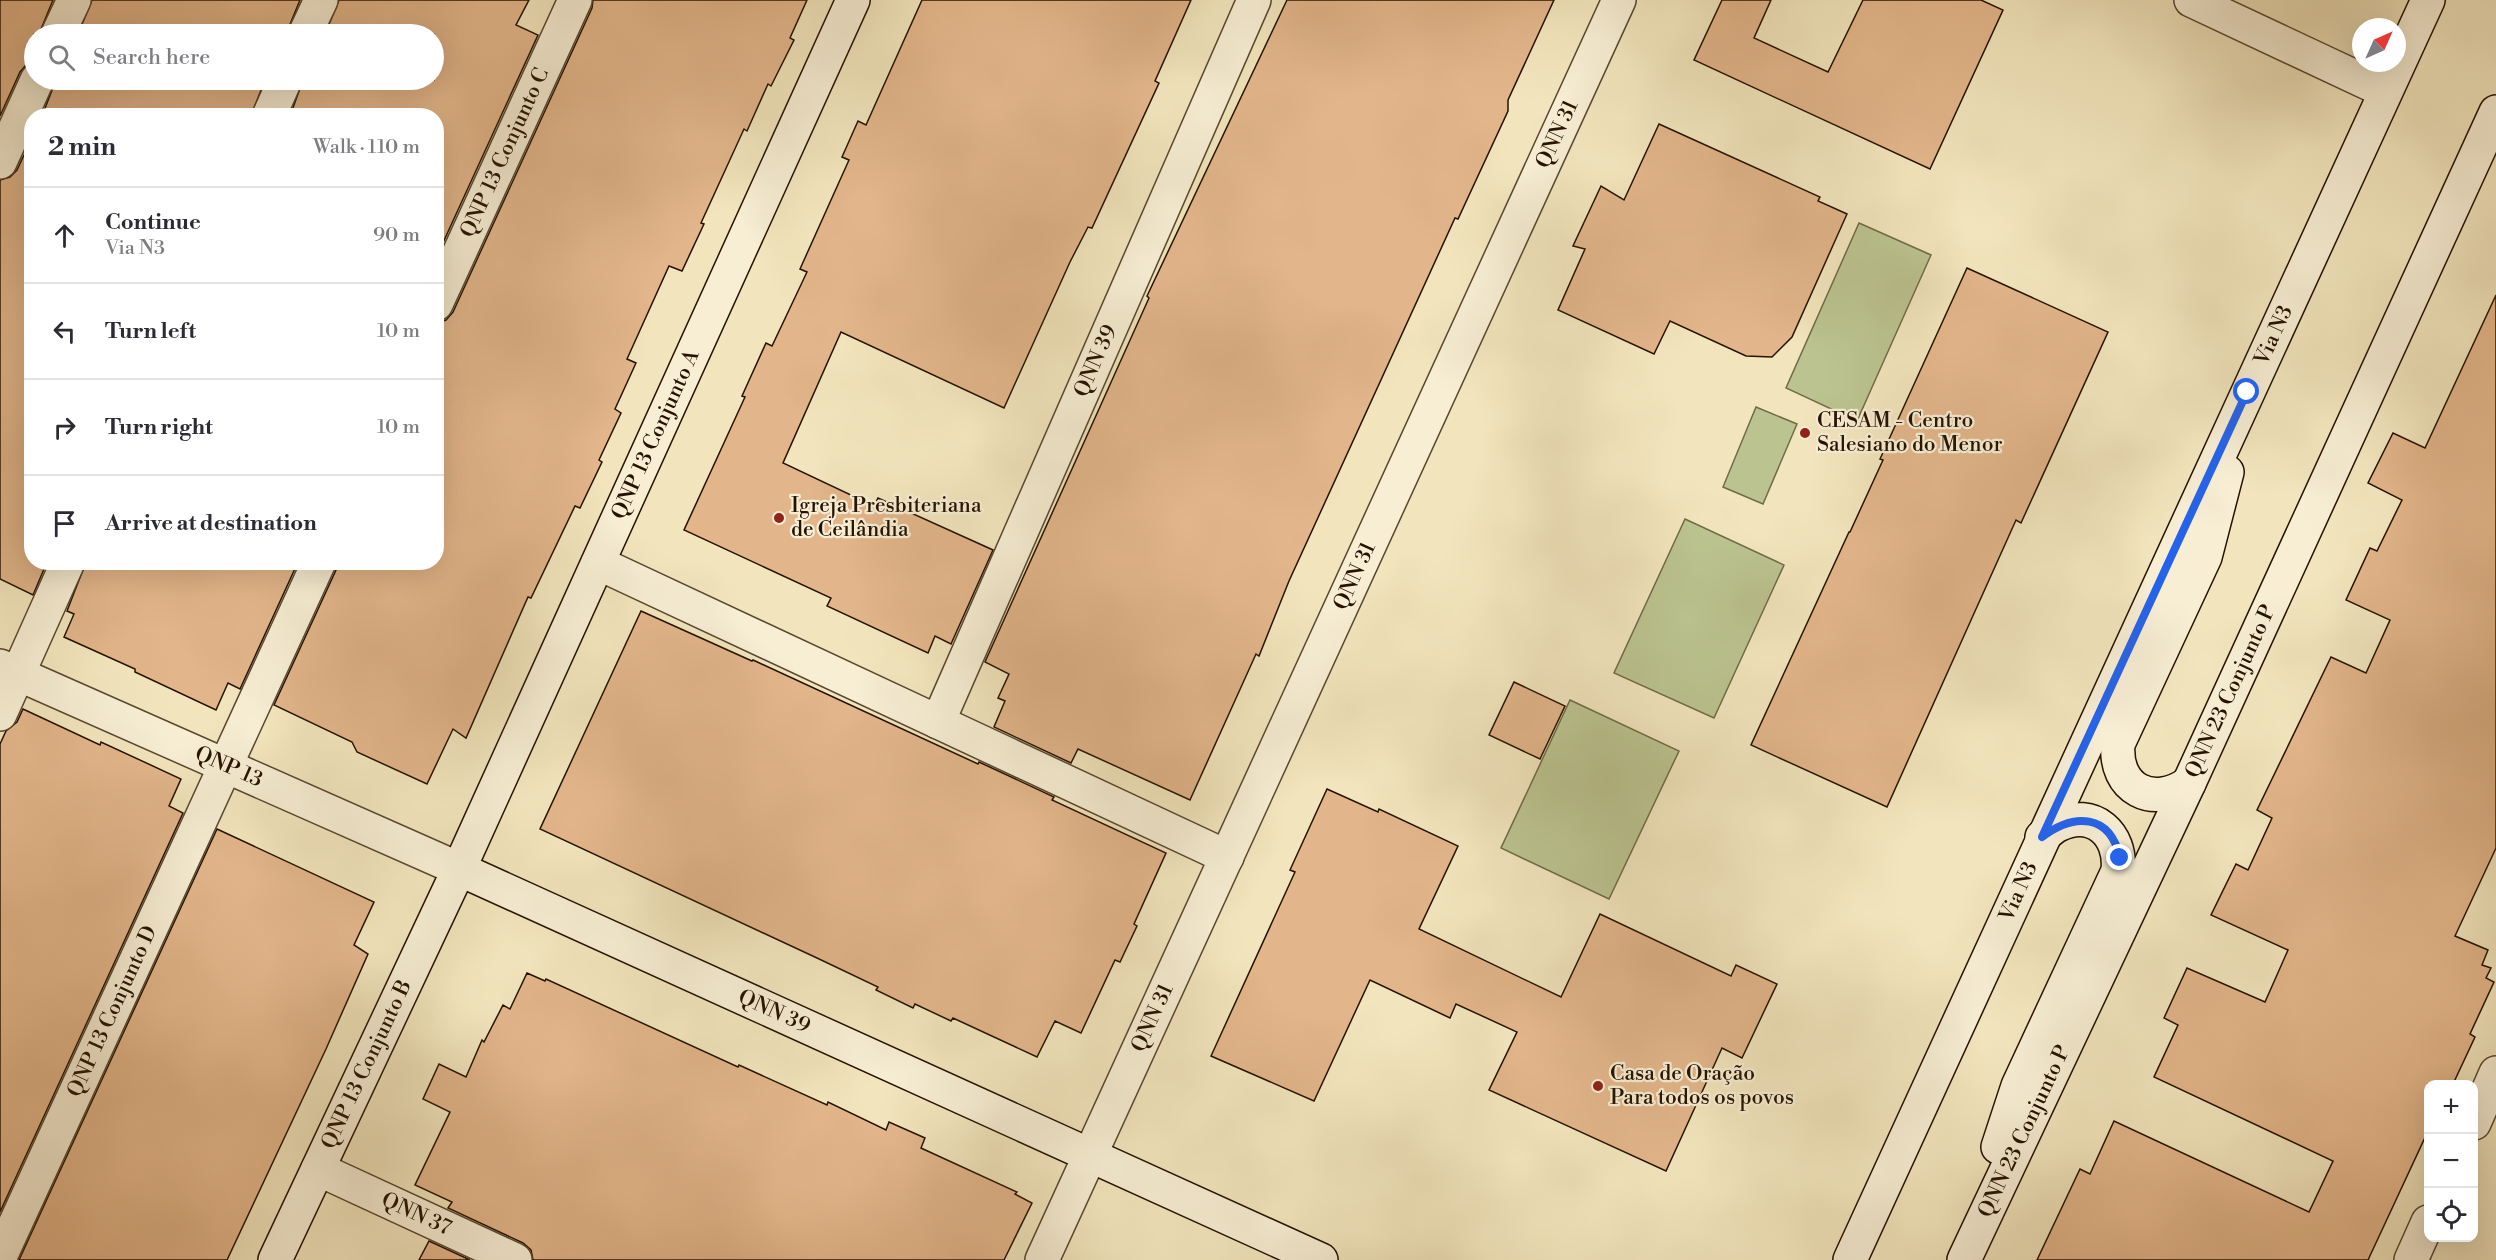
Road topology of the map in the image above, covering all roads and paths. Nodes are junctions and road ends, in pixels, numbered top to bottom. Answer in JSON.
{"nodes":[{"id":1,"x":74,"y":0,"type":"edge"},
{"id":2,"x":321,"y":0,"type":"edge"},
{"id":3,"x":575,"y":0,"type":"edge"},
{"id":4,"x":853,"y":0,"type":"edge"},
{"id":5,"x":1254,"y":0,"type":"edge"},
{"id":6,"x":1619,"y":0,"type":"edge"},
{"id":7,"x":2192,"y":0,"type":"edge"},
{"id":8,"x":2428,"y":0,"type":"edge"},
{"id":9,"x":63,"y":24,"type":"edge"},
{"id":10,"x":310,"y":24,"type":"edge"},
{"id":11,"x":33,"y":90,"type":"edge"},
{"id":12,"x":281,"y":90,"type":"edge"},
{"id":13,"x":2385,"y":91,"type":"junction"},
{"id":14,"x":25,"y":108,"type":"edge"},
{"id":15,"x":273,"y":108,"type":"edge"},
{"id":16,"x":24,"y":110,"type":"edge"},
{"id":17,"x":2495,"y":118,"type":"edge"},
{"id":18,"x":0,"y":162,"type":"edge"},
{"id":19,"x":444,"y":287,"type":"edge"},
{"id":20,"x":2247,"y":392,"type":"junction"},
{"id":21,"x":598,"y":563,"type":"junction"},
{"id":22,"x":64,"y":570,"type":"edge"},
{"id":23,"x":315,"y":570,"type":"edge"},
{"id":24,"x":9,"y":670,"type":"edge"},
{"id":25,"x":0,"y":714,"type":"edge"},
{"id":26,"x":938,"y":722,"type":"junction"},
{"id":27,"x":226,"y":767,"type":"junction"},
{"id":28,"x":2189,"y":783,"type":"junction"},
{"id":29,"x":2042,"y":837,"type":"junction"},
{"id":30,"x":1227,"y":857,"type":"junction"},
{"id":31,"x":459,"y":868,"type":"junction"},
{"id":32,"x":2496,"y":1073,"type":"edge"},
{"id":33,"x":2478,"y":1114,"type":"edge"},
{"id":34,"x":1090,"y":1155,"type":"junction"},
{"id":35,"x":318,"y":1169,"type":"junction"},
{"id":36,"x":2424,"y":1231,"type":"edge"},
{"id":37,"x":0,"y":1257,"type":"edge"},
{"id":38,"x":275,"y":1260,"type":"edge"},
{"id":39,"x":515,"y":1260,"type":"edge"},
{"id":40,"x":1042,"y":1260,"type":"edge"},
{"id":41,"x":1321,"y":1260,"type":"edge"},
{"id":42,"x":1850,"y":1260,"type":"edge"},
{"id":43,"x":1963,"y":1260,"type":"edge"},
{"id":44,"x":2411,"y":1260,"type":"edge"}],
"edges":[{"from":1,"to":9,"type":"street"},
{"from":2,"to":10,"type":"street"},
{"from":3,"to":19,"type":"street","name":"QNP 13 Conjunto C"},
{"from":4,"to":21,"type":"street","name":"QNP 13 Conjunto A"},
{"from":5,"to":26,"type":"street","name":"QNN 39"},
{"from":6,"to":30,"type":"street","name":"QNN 31"},
{"from":7,"to":13,"type":"street"},
{"from":8,"to":13,"type":"street","name":"Via N3"},
{"from":11,"to":14,"type":"street"},
{"from":12,"to":15,"type":"street"},
{"from":13,"to":20,"type":"street","name":"Via N3"},
{"from":16,"to":18,"type":"street"},
{"from":17,"to":28,"type":"street","name":"QNN 23 Conjunto P"},
{"from":20,"to":28,"type":"street"},
{"from":20,"to":29,"type":"street","name":"Via N3"},
{"from":21,"to":26,"type":"street"},
{"from":21,"to":31,"type":"street","name":"QNP 13 Conjunto A"},
{"from":22,"to":24,"type":"street"},
{"from":23,"to":27,"type":"street"},
{"from":24,"to":25,"type":"street"},
{"from":24,"to":27,"type":"street","name":"QNP 13"},
{"from":26,"to":30,"type":"street"},
{"from":27,"to":31,"type":"street","name":"QNP 13"},
{"from":27,"to":37,"type":"street","name":"QNP 13 Conjunto D"},
{"from":28,"to":43,"type":"street","name":"QNN 23 Conjunto P"},
{"from":29,"to":42,"type":"street","name":"Via N3"},
{"from":29,"to":43,"type":"street"},
{"from":30,"to":34,"type":"street","name":"QNN 31"},
{"from":31,"to":34,"type":"street","name":"QNN 39"},
{"from":31,"to":35,"type":"street","name":"QNP 13 Conjunto B"},
{"from":32,"to":33,"type":"street"},
{"from":34,"to":40,"type":"street","name":"QNN 31"},
{"from":34,"to":41,"type":"street"},
{"from":35,"to":38,"type":"street","name":"QNP 13 Conjunto B"},
{"from":35,"to":39,"type":"street","name":"QNN 37"},
{"from":36,"to":44,"type":"street"}]}
